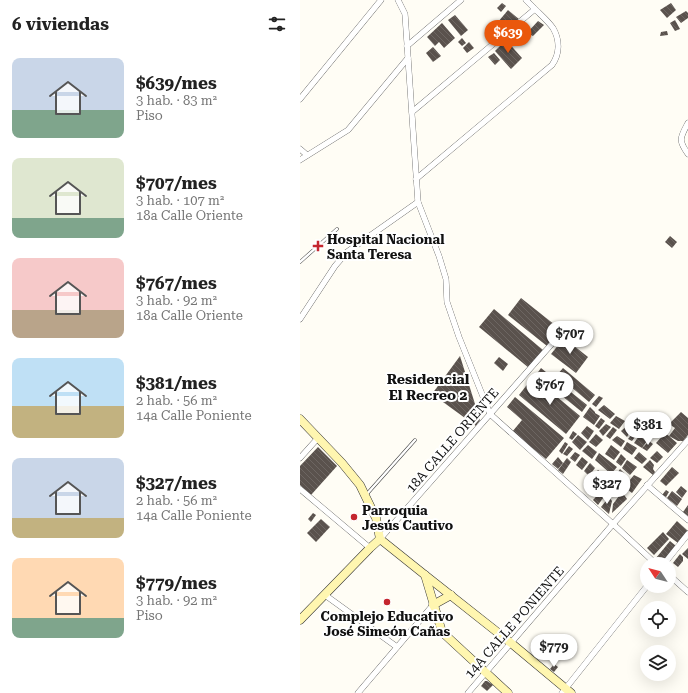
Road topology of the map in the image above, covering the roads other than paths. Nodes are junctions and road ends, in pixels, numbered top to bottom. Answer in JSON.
{"nodes":[{"id":1,"x":381,"y":0,"type":"edge"},
{"id":2,"x":398,"y":0,"type":"edge"},
{"id":3,"x":461,"y":0,"type":"edge"},
{"id":4,"x":526,"y":0,"type":"edge"},
{"id":5,"x":535,"y":9,"type":"junction"},
{"id":6,"x":407,"y":46,"type":"junction"},
{"id":7,"x":408,"y":58,"type":"junction"},
{"id":8,"x":300,"y":99,"type":"edge"},
{"id":9,"x":412,"y":112,"type":"junction"},
{"id":10,"x":688,"y":123,"type":"edge"},
{"id":11,"x":300,"y":149,"type":"edge"},
{"id":12,"x":688,"y":154,"type":"edge"},
{"id":13,"x":307,"y":155,"type":"junction"},
{"id":14,"x":300,"y":160,"type":"edge"},
{"id":15,"x":416,"y":179,"type":"junction"},
{"id":16,"x":418,"y":202,"type":"junction"},
{"id":17,"x":337,"y":229,"type":"dead end"},
{"id":18,"x":300,"y":262,"type":"edge"},
{"id":19,"x":300,"y":319,"type":"edge"},
{"id":20,"x":557,"y":338,"type":"dead end"},
{"id":21,"x":490,"y":414,"type":"junction"},
{"id":22,"x":300,"y":419,"type":"edge"},
{"id":23,"x":318,"y":438,"type":"junction"},
{"id":24,"x":415,"y":440,"type":"dead end"},
{"id":25,"x":688,"y":440,"type":"edge"},
{"id":26,"x":300,"y":458,"type":"edge"},
{"id":27,"x":647,"y":485,"type":"junction"},
{"id":28,"x":300,"y":489,"type":"edge"},
{"id":29,"x":366,"y":495,"type":"junction"},
{"id":30,"x":688,"y":520,"type":"edge"},
{"id":31,"x":613,"y":524,"type":"junction"},
{"id":32,"x":688,"y":534,"type":"edge"},
{"id":33,"x":380,"y":539,"type":"junction"},
{"id":34,"x":370,"y":548,"type":"junction"},
{"id":35,"x":648,"y":557,"type":"edge"},
{"id":36,"x":670,"y":557,"type":"edge"},
{"id":37,"x":425,"y":575,"type":"junction"},
{"id":38,"x":676,"y":581,"type":"edge"},
{"id":39,"x":688,"y":592,"type":"edge"},
{"id":40,"x":642,"y":593,"type":"edge"},
{"id":41,"x":325,"y":595,"type":"junction"},
{"id":42,"x":451,"y":595,"type":"junction"},
{"id":43,"x":433,"y":605,"type":"junction"},
{"id":44,"x":300,"y":620,"type":"edge"},
{"id":45,"x":511,"y":643,"type":"junction"},
{"id":46,"x":397,"y":648,"type":"junction"},
{"id":47,"x":486,"y":672,"type":"junction"},
{"id":48,"x":566,"y":692,"type":"edge"},
{"id":49,"x":358,"y":693,"type":"edge"},
{"id":50,"x":468,"y":693,"type":"edge"},
{"id":51,"x":508,"y":693,"type":"edge"}],
"edges":[{"from":1,"to":8,"type":"street"},
{"from":2,"to":6,"type":"street"},
{"from":3,"to":6,"type":"street"},
{"from":4,"to":5,"type":"street"},
{"from":5,"to":9,"type":"street"},
{"from":5,"to":15,"type":"street"},
{"from":6,"to":7,"type":"street"},
{"from":7,"to":9,"type":"street"},
{"from":7,"to":13,"type":"street"},
{"from":9,"to":15,"type":"street"},
{"from":10,"to":12,"type":"street"},
{"from":11,"to":13,"type":"street"},
{"from":13,"to":14,"type":"street"},
{"from":15,"to":16,"type":"street"},
{"from":16,"to":19,"type":"street"},
{"from":16,"to":21,"type":"street"},
{"from":17,"to":18,"type":"lane"},
{"from":20,"to":21,"type":"street","name":"18A CALLE ORIENTE"},
{"from":21,"to":31,"type":"street"},
{"from":21,"to":33,"type":"street","name":"18A CALLE ORIENTE"},
{"from":22,"to":23,"type":"street"},
{"from":23,"to":26,"type":"street"},
{"from":23,"to":29,"type":"street"},
{"from":24,"to":29,"type":"lane"},
{"from":25,"to":27,"type":"street","name":"14A CALLE PONIENTE"},
{"from":27,"to":30,"type":"street"},
{"from":27,"to":31,"type":"street","name":"14A CALLE PONIENTE"},
{"from":28,"to":34,"type":"street"},
{"from":29,"to":33,"type":"street"},
{"from":31,"to":35,"type":"street"},
{"from":31,"to":45,"type":"street","name":"14A CALLE PONIENTE"},
{"from":32,"to":36,"type":"street"},
{"from":33,"to":34,"type":"street"},
{"from":33,"to":37,"type":"street"},
{"from":34,"to":41,"type":"street"},
{"from":37,"to":42,"type":"street"},
{"from":37,"to":43,"type":"street"},
{"from":38,"to":39,"type":"street"},
{"from":40,"to":48,"type":"street"},
{"from":41,"to":44,"type":"street"},
{"from":41,"to":46,"type":"street"},
{"from":42,"to":43,"type":"street"},
{"from":42,"to":45,"type":"street"},
{"from":43,"to":46,"type":"street"},
{"from":43,"to":47,"type":"street"},
{"from":45,"to":47,"type":"street","name":"14A CALLE PONIENTE"},
{"from":45,"to":48,"type":"street"},
{"from":46,"to":49,"type":"street"},
{"from":47,"to":50,"type":"street","name":"14A CALLE PONIENTE"},
{"from":47,"to":51,"type":"street"}]}
